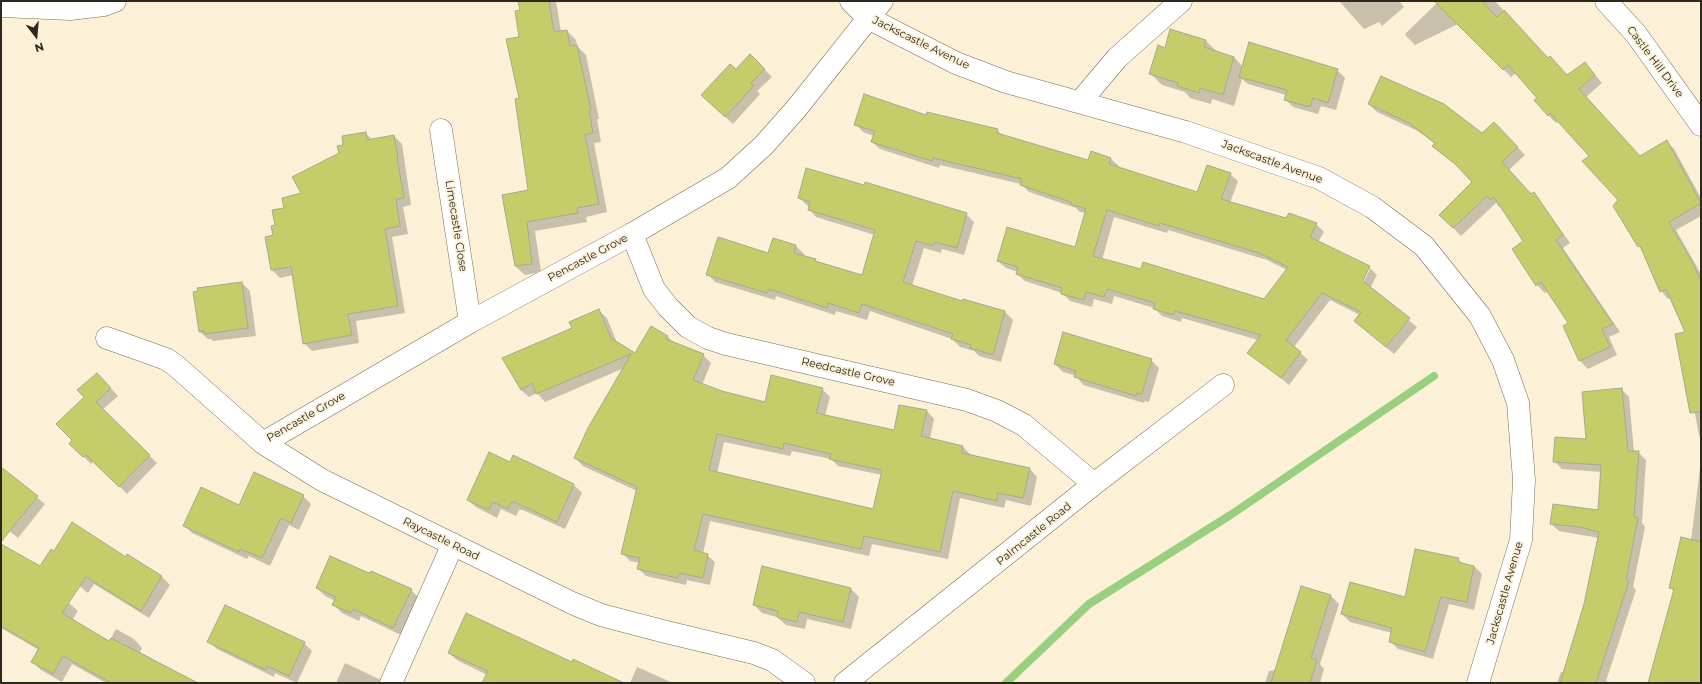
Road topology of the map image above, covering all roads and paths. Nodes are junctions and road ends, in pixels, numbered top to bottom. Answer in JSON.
{"nodes":[{"id":1,"x":115,"y":1,"type":"edge"},
{"id":2,"x":851,"y":1,"type":"edge"},
{"id":3,"x":882,"y":1,"type":"edge"},
{"id":4,"x":1182,"y":1,"type":"edge"},
{"id":5,"x":1606,"y":1,"type":"edge"},
{"id":6,"x":1,"y":6,"type":"edge"},
{"id":7,"x":868,"y":18,"type":"junction"},
{"id":8,"x":1080,"y":102,"type":"junction"},
{"id":9,"x":1701,"y":125,"type":"edge"},
{"id":10,"x":441,"y":130,"type":"dead end"},
{"id":11,"x":632,"y":234,"type":"junction"},
{"id":12,"x":470,"y":322,"type":"junction"},
{"id":13,"x":107,"y":338,"type":"dead end"},
{"id":14,"x":1223,"y":385,"type":"dead end"},
{"id":15,"x":262,"y":443,"type":"junction"},
{"id":16,"x":1094,"y":484,"type":"junction"},
{"id":17,"x":453,"y":544,"type":"junction"},
{"id":18,"x":391,"y":683,"type":"edge"},
{"id":19,"x":804,"y":683,"type":"edge"},
{"id":20,"x":845,"y":683,"type":"edge"},
{"id":21,"x":1478,"y":683,"type":"edge"}],
"edges":[{"from":1,"to":6,"type":"street"},
{"from":2,"to":7,"type":"street","name":"Jackscastle Avenue"},
{"from":3,"to":7,"type":"street","name":"Pencastle Grove"},
{"from":4,"to":8,"type":"street"},
{"from":5,"to":9,"type":"street","name":"Castle Hill Drive"},
{"from":7,"to":8,"type":"street","name":"Jackscastle Avenue"},
{"from":7,"to":11,"type":"street","name":"Pencastle Grove"},
{"from":8,"to":21,"type":"street","name":"Jackscastle Avenue"},
{"from":10,"to":12,"type":"street","name":"Limecastle Close"},
{"from":11,"to":12,"type":"street","name":"Pencastle Grove"},
{"from":11,"to":16,"type":"street","name":"Reedcastle Grove"},
{"from":12,"to":15,"type":"street","name":"Pencastle Grove"},
{"from":13,"to":15,"type":"street","name":"Raycastle Road"},
{"from":14,"to":16,"type":"street","name":"Palmcastle Road"},
{"from":15,"to":17,"type":"street","name":"Raycastle Road"},
{"from":16,"to":20,"type":"street","name":"Palmcastle Road"},
{"from":17,"to":18,"type":"street"},
{"from":17,"to":19,"type":"street","name":"Raycastle Road"}]}
